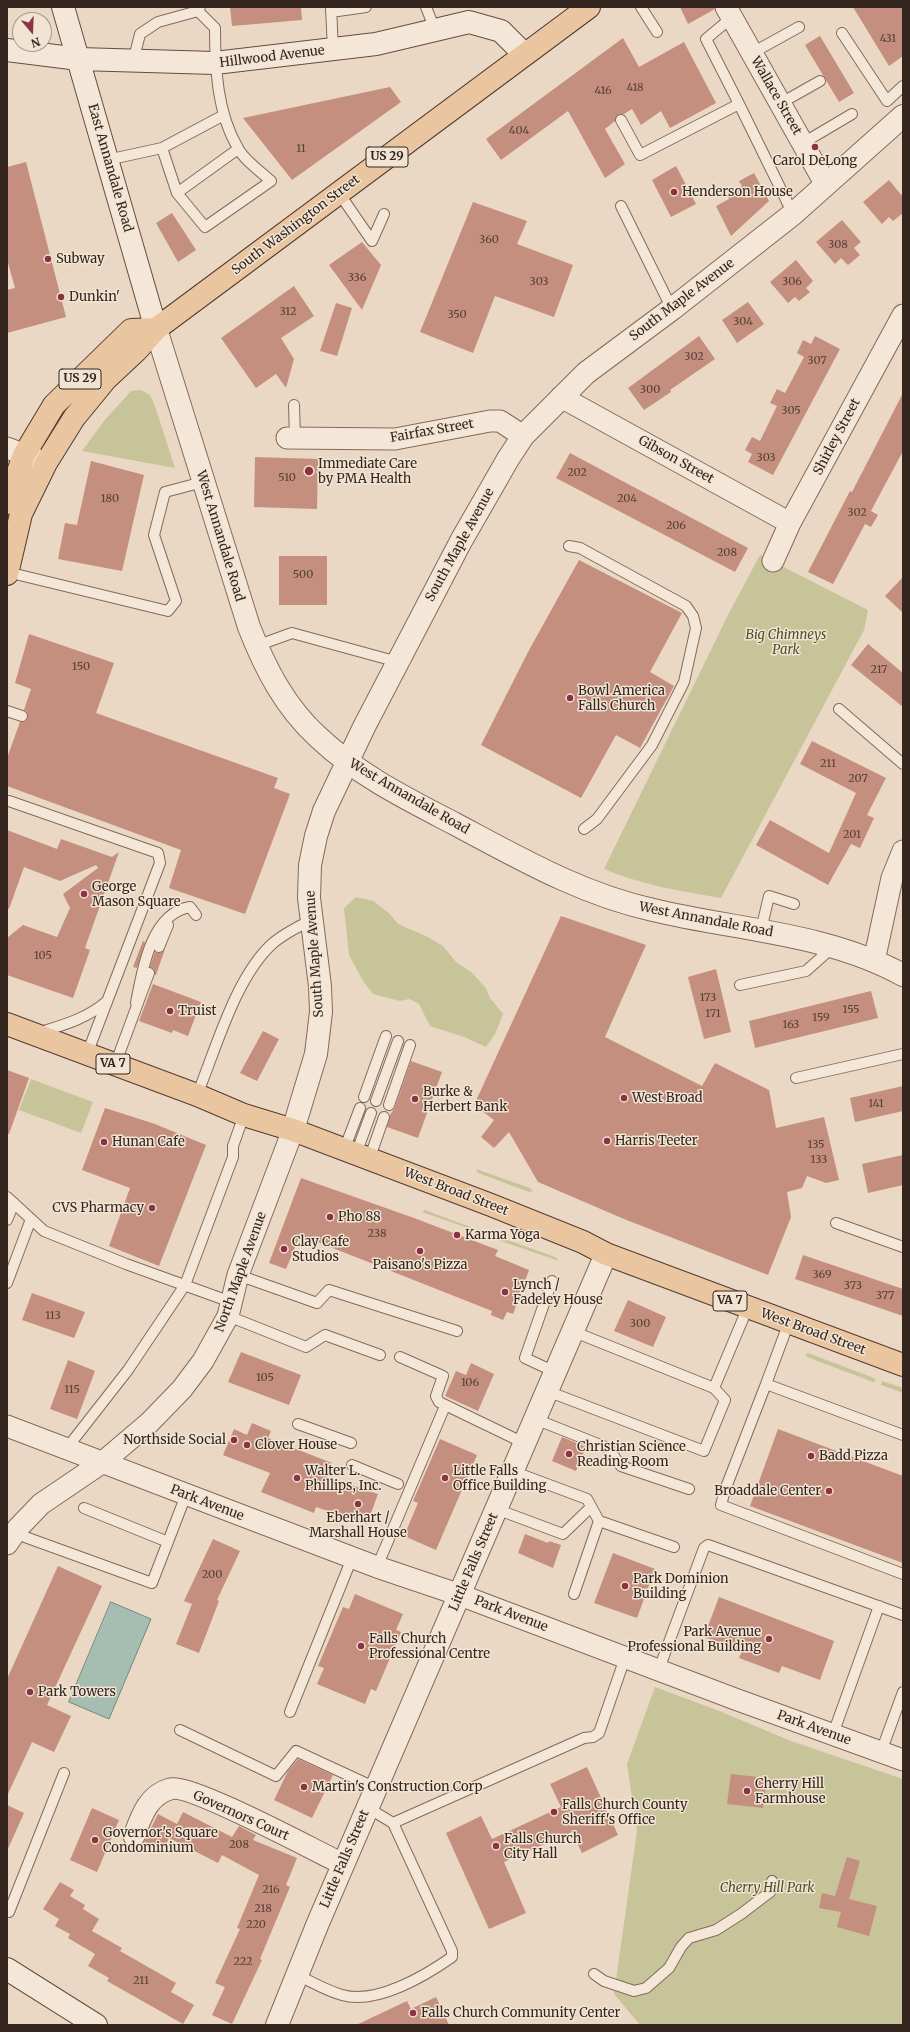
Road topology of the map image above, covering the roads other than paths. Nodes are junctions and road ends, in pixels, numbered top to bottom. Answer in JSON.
{"nodes":[{"id":1,"x":64,"y":7,"type":"edge"},
{"id":2,"x":366,"y":7,"type":"edge"},
{"id":3,"x":426,"y":7,"type":"edge"},
{"id":4,"x":589,"y":7,"type":"edge"},
{"id":5,"x":641,"y":7,"type":"edge"},
{"id":6,"x":199,"y":9,"type":"edge"},
{"id":7,"x":331,"y":10,"type":"edge"},
{"id":8,"x":728,"y":12,"type":"edge"},
{"id":9,"x":799,"y":27,"type":"dead end"},
{"id":10,"x":435,"y":30,"type":"junction"},
{"id":11,"x":657,"y":32,"type":"dead end"},
{"id":12,"x":842,"y":33,"type":"dead end"},
{"id":13,"x":7,"y":50,"type":"edge"},
{"id":14,"x":333,"y":50,"type":"junction"},
{"id":15,"x":752,"y":53,"type":"junction"},
{"id":16,"x":524,"y":54,"type":"junction"},
{"id":17,"x":79,"y":59,"type":"junction"},
{"id":18,"x":133,"y":62,"type":"junction"},
{"id":19,"x":215,"y":63,"type":"junction"},
{"id":20,"x":820,"y":81,"type":"dead end"},
{"id":21,"x":903,"y":86,"type":"edge"},
{"id":22,"x":781,"y":103,"type":"junction"},
{"id":23,"x":738,"y":104,"type":"junction"},
{"id":24,"x":896,"y":110,"type":"edge"},
{"id":25,"x":852,"y":114,"type":"dead end"},
{"id":26,"x":224,"y":115,"type":"junction"},
{"id":27,"x":621,"y":120,"type":"dead end"},
{"id":28,"x":803,"y":143,"type":"junction"},
{"id":29,"x":162,"y":148,"type":"junction"},
{"id":30,"x":238,"y":149,"type":"junction"},
{"id":31,"x":107,"y":160,"type":"junction"},
{"id":32,"x":826,"y":184,"type":"junction"},
{"id":33,"x":177,"y":193,"type":"junction"},
{"id":34,"x":339,"y":193,"type":"junction"},
{"id":35,"x":621,"y":206,"type":"dead end"},
{"id":36,"x":384,"y":214,"type":"dead end"},
{"id":37,"x":793,"y":214,"type":"junction"},
{"id":38,"x":672,"y":309,"type":"junction"},
{"id":39,"x":903,"y":315,"type":"edge"},
{"id":40,"x":156,"y":329,"type":"junction"},
{"id":41,"x":561,"y":397,"type":"junction"},
{"id":42,"x":294,"y":405,"type":"dead end"},
{"id":43,"x":523,"y":436,"type":"junction"},
{"id":44,"x":291,"y":438,"type":"joint"},
{"id":45,"x":16,"y":451,"type":"edge"},
{"id":46,"x":46,"y":463,"type":"junction"},
{"id":47,"x":203,"y":482,"type":"junction"},
{"id":48,"x":7,"y":503,"type":"edge"},
{"id":49,"x":790,"y":523,"type":"junction"},
{"id":50,"x":569,"y":546,"type":"dead end"},
{"id":51,"x":773,"y":560,"type":"dead end"},
{"id":52,"x":7,"y":573,"type":"edge"},
{"id":53,"x":256,"y":646,"type":"junction"},
{"id":54,"x":398,"y":662,"type":"junction"},
{"id":55,"x":840,"y":709,"type":"dead end"},
{"id":56,"x":7,"y":711,"type":"edge"},
{"id":57,"x":22,"y":716,"type":"dead end"},
{"id":58,"x":347,"y":762,"type":"junction"},
{"id":59,"x":903,"y":764,"type":"edge"},
{"id":60,"x":9,"y":801,"type":"dead end"},
{"id":61,"x":584,"y":829,"type":"dead end"},
{"id":62,"x":902,"y":854,"type":"edge"},
{"id":63,"x":794,"y":904,"type":"dead end"},
{"id":64,"x":311,"y":920,"type":"junction"},
{"id":65,"x":761,"y":930,"type":"junction"},
{"id":66,"x":159,"y":947,"type":"dead end"},
{"id":67,"x":833,"y":947,"type":"junction"},
{"id":68,"x":874,"y":961,"type":"junction"},
{"id":69,"x":149,"y":973,"type":"dead end"},
{"id":70,"x":903,"y":975,"type":"edge"},
{"id":71,"x":740,"y":985,"type":"dead end"},
{"id":72,"x":106,"y":1002,"type":"junction"},
{"id":73,"x":136,"y":1004,"type":"junction"},
{"id":74,"x":7,"y":1024,"type":"edge"},
{"id":75,"x":33,"y":1034,"type":"junction"},
{"id":76,"x":386,"y":1036,"type":"dead end"},
{"id":77,"x":398,"y":1041,"type":"dead end"},
{"id":78,"x":410,"y":1045,"type":"dead end"},
{"id":79,"x":87,"y":1054,"type":"junction"},
{"id":80,"x":903,"y":1054,"type":"edge"},
{"id":81,"x":115,"y":1065,"type":"junction"},
{"id":82,"x":796,"y":1078,"type":"dead end"},
{"id":83,"x":197,"y":1095,"type":"junction"},
{"id":84,"x":364,"y":1096,"type":"dead end"},
{"id":85,"x":376,"y":1101,"type":"dead end"},
{"id":86,"x":388,"y":1105,"type":"dead end"},
{"id":87,"x":360,"y":1108,"type":"dead end"},
{"id":88,"x":371,"y":1113,"type":"dead end"},
{"id":89,"x":244,"y":1115,"type":"junction"},
{"id":90,"x":384,"y":1117,"type":"dead end"},
{"id":91,"x":293,"y":1130,"type":"junction"},
{"id":92,"x":356,"y":1155,"type":"junction"},
{"id":93,"x":10,"y":1200,"type":"edge"},
{"id":94,"x":31,"y":1219,"type":"junction"},
{"id":95,"x":7,"y":1220,"type":"edge"},
{"id":96,"x":836,"y":1223,"type":"dead end"},
{"id":97,"x":903,"y":1247,"type":"edge"},
{"id":98,"x":606,"y":1254,"type":"junction"},
{"id":99,"x":238,"y":1275,"type":"junction"},
{"id":100,"x":552,"y":1281,"type":"dead end"},
{"id":101,"x":7,"y":1283,"type":"edge"},
{"id":102,"x":185,"y":1285,"type":"junction"},
{"id":103,"x":748,"y":1307,"type":"junction"},
{"id":104,"x":229,"y":1309,"type":"junction"},
{"id":105,"x":788,"y":1322,"type":"junction"},
{"id":106,"x":457,"y":1331,"type":"dead end"},
{"id":107,"x":572,"y":1331,"type":"junction"},
{"id":108,"x":380,"y":1355,"type":"dead end"},
{"id":109,"x":400,"y":1357,"type":"dead end"},
{"id":110,"x":903,"y":1365,"type":"edge"},
{"id":111,"x":551,"y":1381,"type":"junction"},
{"id":112,"x":766,"y":1384,"type":"junction"},
{"id":113,"x":714,"y":1388,"type":"junction"},
{"id":114,"x":445,"y":1406,"type":"junction"},
{"id":115,"x":535,"y":1419,"type":"junction"},
{"id":116,"x":298,"y":1424,"type":"dead end"},
{"id":117,"x":7,"y":1426,"type":"edge"},
{"id":118,"x":903,"y":1435,"type":"edge"},
{"id":119,"x":351,"y":1443,"type":"dead end"},
{"id":120,"x":524,"y":1443,"type":"junction"},
{"id":121,"x":67,"y":1448,"type":"junction"},
{"id":122,"x":103,"y":1462,"type":"junction"},
{"id":123,"x":352,"y":1465,"type":"dead end"},
{"id":124,"x":512,"y":1471,"type":"junction"},
{"id":125,"x":398,"y":1484,"type":"dead end"},
{"id":126,"x":689,"y":1489,"type":"dead end"},
{"id":127,"x":186,"y":1495,"type":"junction"},
{"id":128,"x":591,"y":1507,"type":"junction"},
{"id":129,"x":84,"y":1508,"type":"dead end"},
{"id":130,"x":496,"y":1509,"type":"junction"},
{"id":131,"x":599,"y":1521,"type":"junction"},
{"id":132,"x":11,"y":1538,"type":"edge"},
{"id":133,"x":168,"y":1542,"type":"junction"},
{"id":134,"x":674,"y":1547,"type":"dead end"},
{"id":135,"x":352,"y":1558,"type":"junction"},
{"id":136,"x":377,"y":1567,"type":"junction"},
{"id":137,"x":903,"y":1574,"type":"edge"},
{"id":138,"x":574,"y":1594,"type":"dead end"},
{"id":139,"x":460,"y":1595,"type":"junction"},
{"id":140,"x":879,"y":1606,"type":"junction"},
{"id":141,"x":903,"y":1615,"type":"edge"},
{"id":142,"x":626,"y":1658,"type":"junction"},
{"id":143,"x":659,"y":1669,"type":"junction"},
{"id":144,"x":903,"y":1692,"type":"edge"},
{"id":145,"x":290,"y":1712,"type":"dead end"},
{"id":146,"x":180,"y":1730,"type":"dead end"},
{"id":147,"x":833,"y":1734,"type":"junction"},
{"id":148,"x":881,"y":1752,"type":"junction"},
{"id":149,"x":903,"y":1760,"type":"edge"},
{"id":150,"x":64,"y":1773,"type":"dead end"},
{"id":151,"x":372,"y":1798,"type":"junction"},
{"id":152,"x":393,"y":1823,"type":"junction"},
{"id":153,"x":134,"y":1836,"type":"dead end"},
{"id":154,"x":343,"y":1864,"type":"junction"},
{"id":155,"x":772,"y":1881,"type":"dead end"},
{"id":156,"x":8,"y":1914,"type":"edge"},
{"id":157,"x":7,"y":1969,"type":"edge"},
{"id":158,"x":594,"y":1974,"type":"dead end"},
{"id":159,"x":297,"y":1975,"type":"junction"},
{"id":160,"x":96,"y":2025,"type":"edge"},
{"id":161,"x":277,"y":2025,"type":"edge"}],
"edges":[{"from":1,"to":17,"type":"street","name":"East Annandale Road"},
{"from":2,"to":7,"type":"lane"},
{"from":3,"to":10,"type":"lane"},
{"from":4,"to":16,"type":"main road","name":"South Washington Street","number":"US 29"},
{"from":5,"to":11,"type":"lane"},
{"from":6,"to":18,"type":"lane"},
{"from":6,"to":19,"type":"lane"},
{"from":7,"to":14,"type":"lane"},
{"from":8,"to":15,"type":"street","name":"Wallace Street"},
{"from":8,"to":23,"type":"lane"},
{"from":9,"to":15,"type":"lane"},
{"from":10,"to":14,"type":"street","name":"Hillwood Avenue"},
{"from":10,"to":16,"type":"street","name":"Hillwood Avenue"},
{"from":12,"to":24,"type":"lane"},
{"from":13,"to":17,"type":"street","name":"Hillwood Avenue"},
{"from":14,"to":19,"type":"street","name":"Hillwood Avenue"},
{"from":15,"to":22,"type":"street","name":"Wallace Street"},
{"from":16,"to":34,"type":"main road","name":"South Washington Street","number":"US 29"},
{"from":17,"to":18,"type":"street","name":"Hillwood Avenue"},
{"from":17,"to":31,"type":"street","name":"East Annandale Road"},
{"from":18,"to":19,"type":"street","name":"Hillwood Avenue"},
{"from":19,"to":26,"type":"lane"},
{"from":20,"to":22,"type":"lane"},
{"from":21,"to":24,"type":"lane"},
{"from":22,"to":28,"type":"street","name":"Wallace Street"},
{"from":23,"to":27,"type":"lane"},
{"from":23,"to":37,"type":"lane"},
{"from":24,"to":32,"type":"street","name":"South Maple Avenue"},
{"from":25,"to":28,"type":"lane"},
{"from":26,"to":29,"type":"lane"},
{"from":26,"to":30,"type":"lane"},
{"from":28,"to":32,"type":"street","name":"Wallace Street"},
{"from":29,"to":31,"type":"lane"},
{"from":29,"to":33,"type":"lane"},
{"from":30,"to":33,"type":"lane"},
{"from":30,"to":33,"type":"lane"},
{"from":31,"to":40,"type":"street","name":"East Annandale Road"},
{"from":32,"to":37,"type":"street","name":"South Maple Avenue"},
{"from":34,"to":36,"type":"lane"},
{"from":34,"to":40,"type":"main road","name":"South Washington Street","number":"US 29"},
{"from":35,"to":38,"type":"lane"},
{"from":37,"to":38,"type":"street","name":"South Maple Avenue"},
{"from":38,"to":41,"type":"street","name":"South Maple Avenue"},
{"from":39,"to":49,"type":"street","name":"Shirley Street"},
{"from":40,"to":45,"type":"main road","number":"US 29"},
{"from":40,"to":46,"type":"main road","name":"South Washington Street","number":"US 29"},
{"from":40,"to":47,"type":"street","name":"West Annandale Road"},
{"from":41,"to":43,"type":"street","name":"South Maple Avenue"},
{"from":41,"to":49,"type":"street","name":"Gibson Street"},
{"from":42,"to":44,"type":"lane"},
{"from":43,"to":44,"type":"street","name":"Fairfax Street"},
{"from":43,"to":54,"type":"street","name":"South Maple Avenue"},
{"from":45,"to":46,"type":"street"},
{"from":45,"to":48,"type":"main road","number":"US 29"},
{"from":46,"to":52,"type":"main road","name":"South Washington Street","number":"US 29"},
{"from":47,"to":52,"type":"lane"},
{"from":47,"to":53,"type":"street","name":"West Annandale Road"},
{"from":49,"to":51,"type":"street","name":"Shirley Street"},
{"from":50,"to":61,"type":"lane"},
{"from":53,"to":54,"type":"lane"},
{"from":53,"to":58,"type":"street","name":"West Annandale Road"},
{"from":54,"to":58,"type":"street","name":"South Maple Avenue"},
{"from":55,"to":59,"type":"lane"},
{"from":56,"to":57,"type":"lane"},
{"from":58,"to":64,"type":"street","name":"South Maple Avenue"},
{"from":58,"to":65,"type":"street","name":"West Annandale Road"},
{"from":60,"to":72,"type":"lane"},
{"from":62,"to":68,"type":"street"},
{"from":63,"to":65,"type":"lane"},
{"from":64,"to":83,"type":"lane"},
{"from":64,"to":91,"type":"street","name":"South Maple Avenue"},
{"from":65,"to":67,"type":"street","name":"West Annandale Road"},
{"from":66,"to":73,"type":"lane"},
{"from":67,"to":68,"type":"street","name":"West Annandale Road"},
{"from":67,"to":71,"type":"lane"},
{"from":68,"to":70,"type":"street","name":"West Annandale Road"},
{"from":69,"to":73,"type":"lane"},
{"from":72,"to":75,"type":"lane"},
{"from":72,"to":79,"type":"lane"},
{"from":73,"to":81,"type":"lane"},
{"from":74,"to":75,"type":"main road","name":"West Broad Street","number":"VA 7"},
{"from":75,"to":79,"type":"main road","name":"West Broad Street","number":"VA 7"},
{"from":76,"to":84,"type":"lane"},
{"from":77,"to":85,"type":"lane"},
{"from":78,"to":86,"type":"lane"},
{"from":79,"to":81,"type":"main road","name":"West Broad Street","number":"VA 7"},
{"from":80,"to":82,"type":"lane"},
{"from":81,"to":83,"type":"main road","name":"West Broad Street","number":"VA 7"},
{"from":83,"to":89,"type":"main road","name":"West Broad Street","number":"VA 7"},
{"from":87,"to":92,"type":"lane"},
{"from":88,"to":92,"type":"lane"},
{"from":89,"to":91,"type":"main road","name":"West Broad Street","number":"VA 7"},
{"from":89,"to":102,"type":"lane"},
{"from":90,"to":92,"type":"lane"},
{"from":91,"to":92,"type":"main road","name":"West Broad Street","number":"VA 7"},
{"from":91,"to":99,"type":"street","name":"North Maple Avenue"},
{"from":92,"to":98,"type":"main road","name":"West Broad Street","number":"VA 7"},
{"from":93,"to":94,"type":"lane"},
{"from":93,"to":95,"type":"lane"},
{"from":94,"to":101,"type":"lane"},
{"from":94,"to":102,"type":"lane"},
{"from":96,"to":97,"type":"lane"},
{"from":98,"to":103,"type":"main road","name":"West Broad Street","number":"VA 7"},
{"from":98,"to":107,"type":"street","name":"Little Falls Street"},
{"from":99,"to":104,"type":"street","name":"North Maple Avenue"},
{"from":99,"to":106,"type":"lane"},
{"from":100,"to":111,"type":"lane"},
{"from":102,"to":104,"type":"lane"},
{"from":102,"to":121,"type":"lane"},
{"from":103,"to":105,"type":"main road","name":"West Broad Street","number":"VA 7"},
{"from":103,"to":113,"type":"lane"},
{"from":104,"to":108,"type":"lane"},
{"from":104,"to":122,"type":"street","name":"North Maple Avenue"},
{"from":105,"to":110,"type":"main road","name":"West Broad Street","number":"VA 7"},
{"from":105,"to":112,"type":"lane"},
{"from":107,"to":111,"type":"street","name":"Little Falls Street"},
{"from":107,"to":113,"type":"lane"},
{"from":109,"to":114,"type":"lane"},
{"from":111,"to":113,"type":"lane"},
{"from":111,"to":115,"type":"street","name":"Little Falls Street"},
{"from":112,"to":118,"type":"lane"},
{"from":112,"to":137,"type":"lane"},
{"from":114,"to":120,"type":"lane"},
{"from":114,"to":136,"type":"lane"},
{"from":115,"to":120,"type":"street","name":"Little Falls Street"},
{"from":115,"to":126,"type":"lane"},
{"from":116,"to":119,"type":"lane"},
{"from":117,"to":121,"type":"street","name":"Park Avenue"},
{"from":120,"to":124,"type":"street","name":"Little Falls Street"},
{"from":121,"to":122,"type":"street","name":"Park Avenue"},
{"from":122,"to":127,"type":"street","name":"Park Avenue"},
{"from":122,"to":132,"type":"street","name":"North Maple Avenue"},
{"from":123,"to":125,"type":"lane"},
{"from":124,"to":128,"type":"lane"},
{"from":124,"to":130,"type":"street","name":"Little Falls Street"},
{"from":127,"to":133,"type":"lane"},
{"from":127,"to":135,"type":"street","name":"Park Avenue"},
{"from":128,"to":130,"type":"lane"},
{"from":128,"to":131,"type":"lane"},
{"from":129,"to":133,"type":"lane"},
{"from":130,"to":139,"type":"street","name":"Little Falls Street"},
{"from":131,"to":134,"type":"lane"},
{"from":131,"to":138,"type":"lane"},
{"from":132,"to":133,"type":"lane"},
{"from":135,"to":136,"type":"street","name":"Park Avenue"},
{"from":135,"to":145,"type":"lane"},
{"from":136,"to":139,"type":"street","name":"Park Avenue"},
{"from":139,"to":142,"type":"street","name":"Park Avenue"},
{"from":139,"to":151,"type":"street","name":"Little Falls Street"},
{"from":140,"to":141,"type":"lane"},
{"from":140,"to":143,"type":"lane"},
{"from":140,"to":147,"type":"lane"},
{"from":142,"to":143,"type":"street","name":"Park Avenue"},
{"from":142,"to":152,"type":"lane"},
{"from":143,"to":147,"type":"street","name":"Park Avenue"},
{"from":144,"to":148,"type":"lane"},
{"from":146,"to":151,"type":"lane"},
{"from":147,"to":148,"type":"street","name":"Park Avenue"},
{"from":148,"to":149,"type":"street","name":"Park Avenue"},
{"from":150,"to":156,"type":"lane"},
{"from":151,"to":152,"type":"lane"},
{"from":151,"to":154,"type":"street","name":"Little Falls Street"},
{"from":152,"to":159,"type":"lane"},
{"from":153,"to":154,"type":"street","name":"Governors Court"},
{"from":154,"to":159,"type":"street","name":"Little Falls Street"},
{"from":155,"to":158,"type":"lane"},
{"from":157,"to":160,"type":"street"},
{"from":159,"to":161,"type":"street","name":"Little Falls Street"}]}
